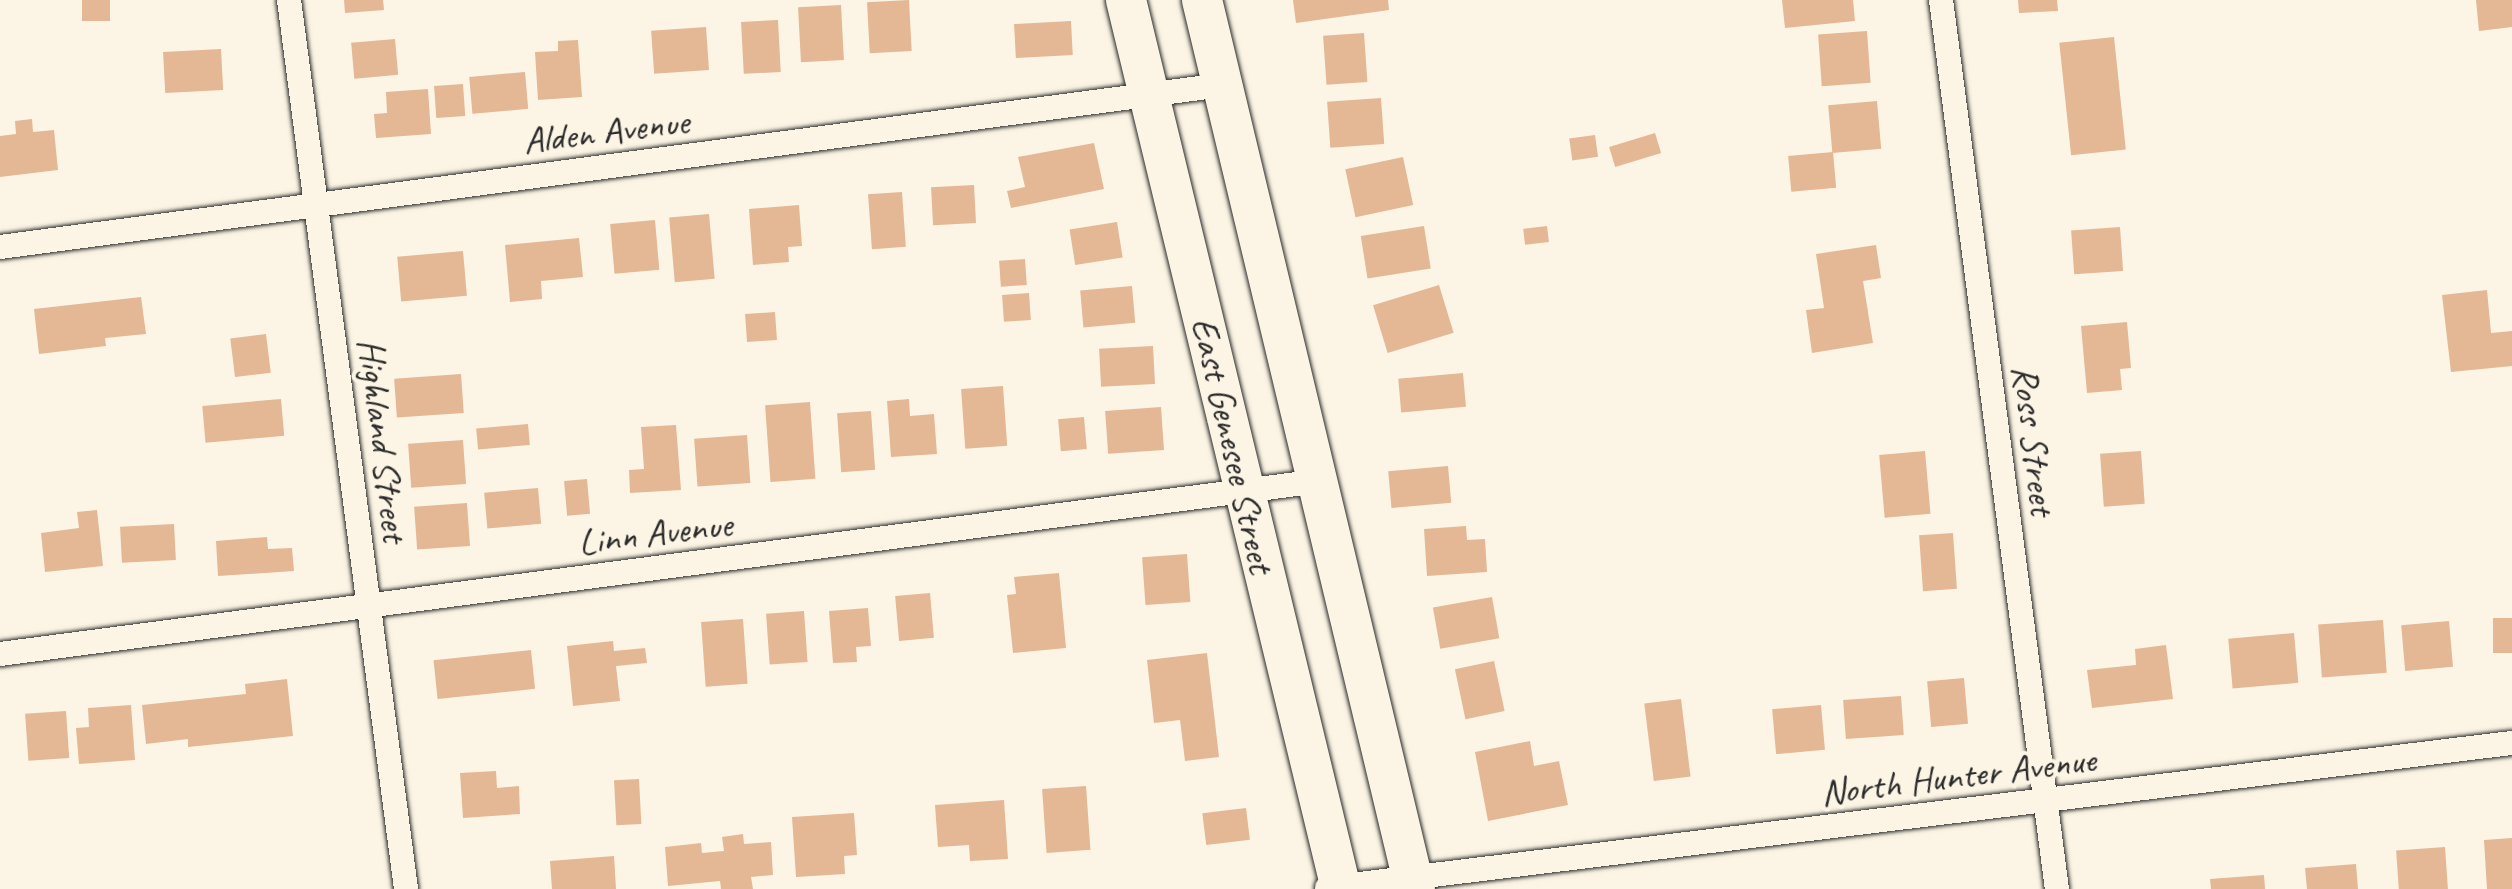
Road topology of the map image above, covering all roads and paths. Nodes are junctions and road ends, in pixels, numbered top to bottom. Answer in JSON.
{"nodes":[{"id":1,"x":289,"y":0,"type":"edge"},
{"id":2,"x":1126,"y":0,"type":"edge"},
{"id":3,"x":1202,"y":0,"type":"edge"},
{"id":4,"x":1941,"y":0,"type":"edge"},
{"id":5,"x":1222,"y":85,"type":"junction"},
{"id":6,"x":1149,"y":96,"type":"junction"},
{"id":7,"x":317,"y":205,"type":"junction"},
{"id":8,"x":0,"y":247,"type":"edge"},
{"id":9,"x":1319,"y":481,"type":"junction"},
{"id":10,"x":1245,"y":491,"type":"junction"},
{"id":11,"x":368,"y":607,"type":"junction"},
{"id":12,"x":0,"y":654,"type":"edge"},
{"id":13,"x":2512,"y":743,"type":"edge"},
{"id":14,"x":2045,"y":801,"type":"junction"},
{"id":15,"x":1413,"y":883,"type":"edge"},
{"id":16,"x":1335,"y":888,"type":"edge"},
{"id":17,"x":406,"y":889,"type":"edge"},
{"id":18,"x":2057,"y":889,"type":"edge"}],
"edges":[{"from":1,"to":7,"type":"street","name":"Highland Street"},
{"from":2,"to":6,"type":"highway","name":"East Genesee Street"},
{"from":3,"to":5,"type":"highway","name":"East Genesee Street"},
{"from":4,"to":14,"type":"street","name":"Ross Street"},
{"from":5,"to":6,"type":"street","name":"Alden Avenue"},
{"from":5,"to":9,"type":"highway","name":"East Genesee Street"},
{"from":6,"to":7,"type":"street","name":"Alden Avenue"},
{"from":6,"to":10,"type":"highway","name":"East Genesee Street"},
{"from":7,"to":8,"type":"street","name":"Alden Avenue"},
{"from":7,"to":11,"type":"street","name":"Highland Street"},
{"from":9,"to":10,"type":"street","name":"Linn Avenue"},
{"from":9,"to":15,"type":"highway","name":"East Genesee Street"},
{"from":10,"to":11,"type":"street","name":"Linn Avenue"},
{"from":10,"to":16,"type":"highway","name":"East Genesee Street"},
{"from":11,"to":12,"type":"street","name":"Linn Avenue"},
{"from":11,"to":17,"type":"street","name":"Highland Street"},
{"from":13,"to":14,"type":"street","name":"North Hunter Avenue"},
{"from":14,"to":15,"type":"street","name":"North Hunter Avenue"},
{"from":14,"to":18,"type":"street","name":"Ross Street"},
{"from":15,"to":16,"type":"street","name":"North Hunter Avenue"}]}
